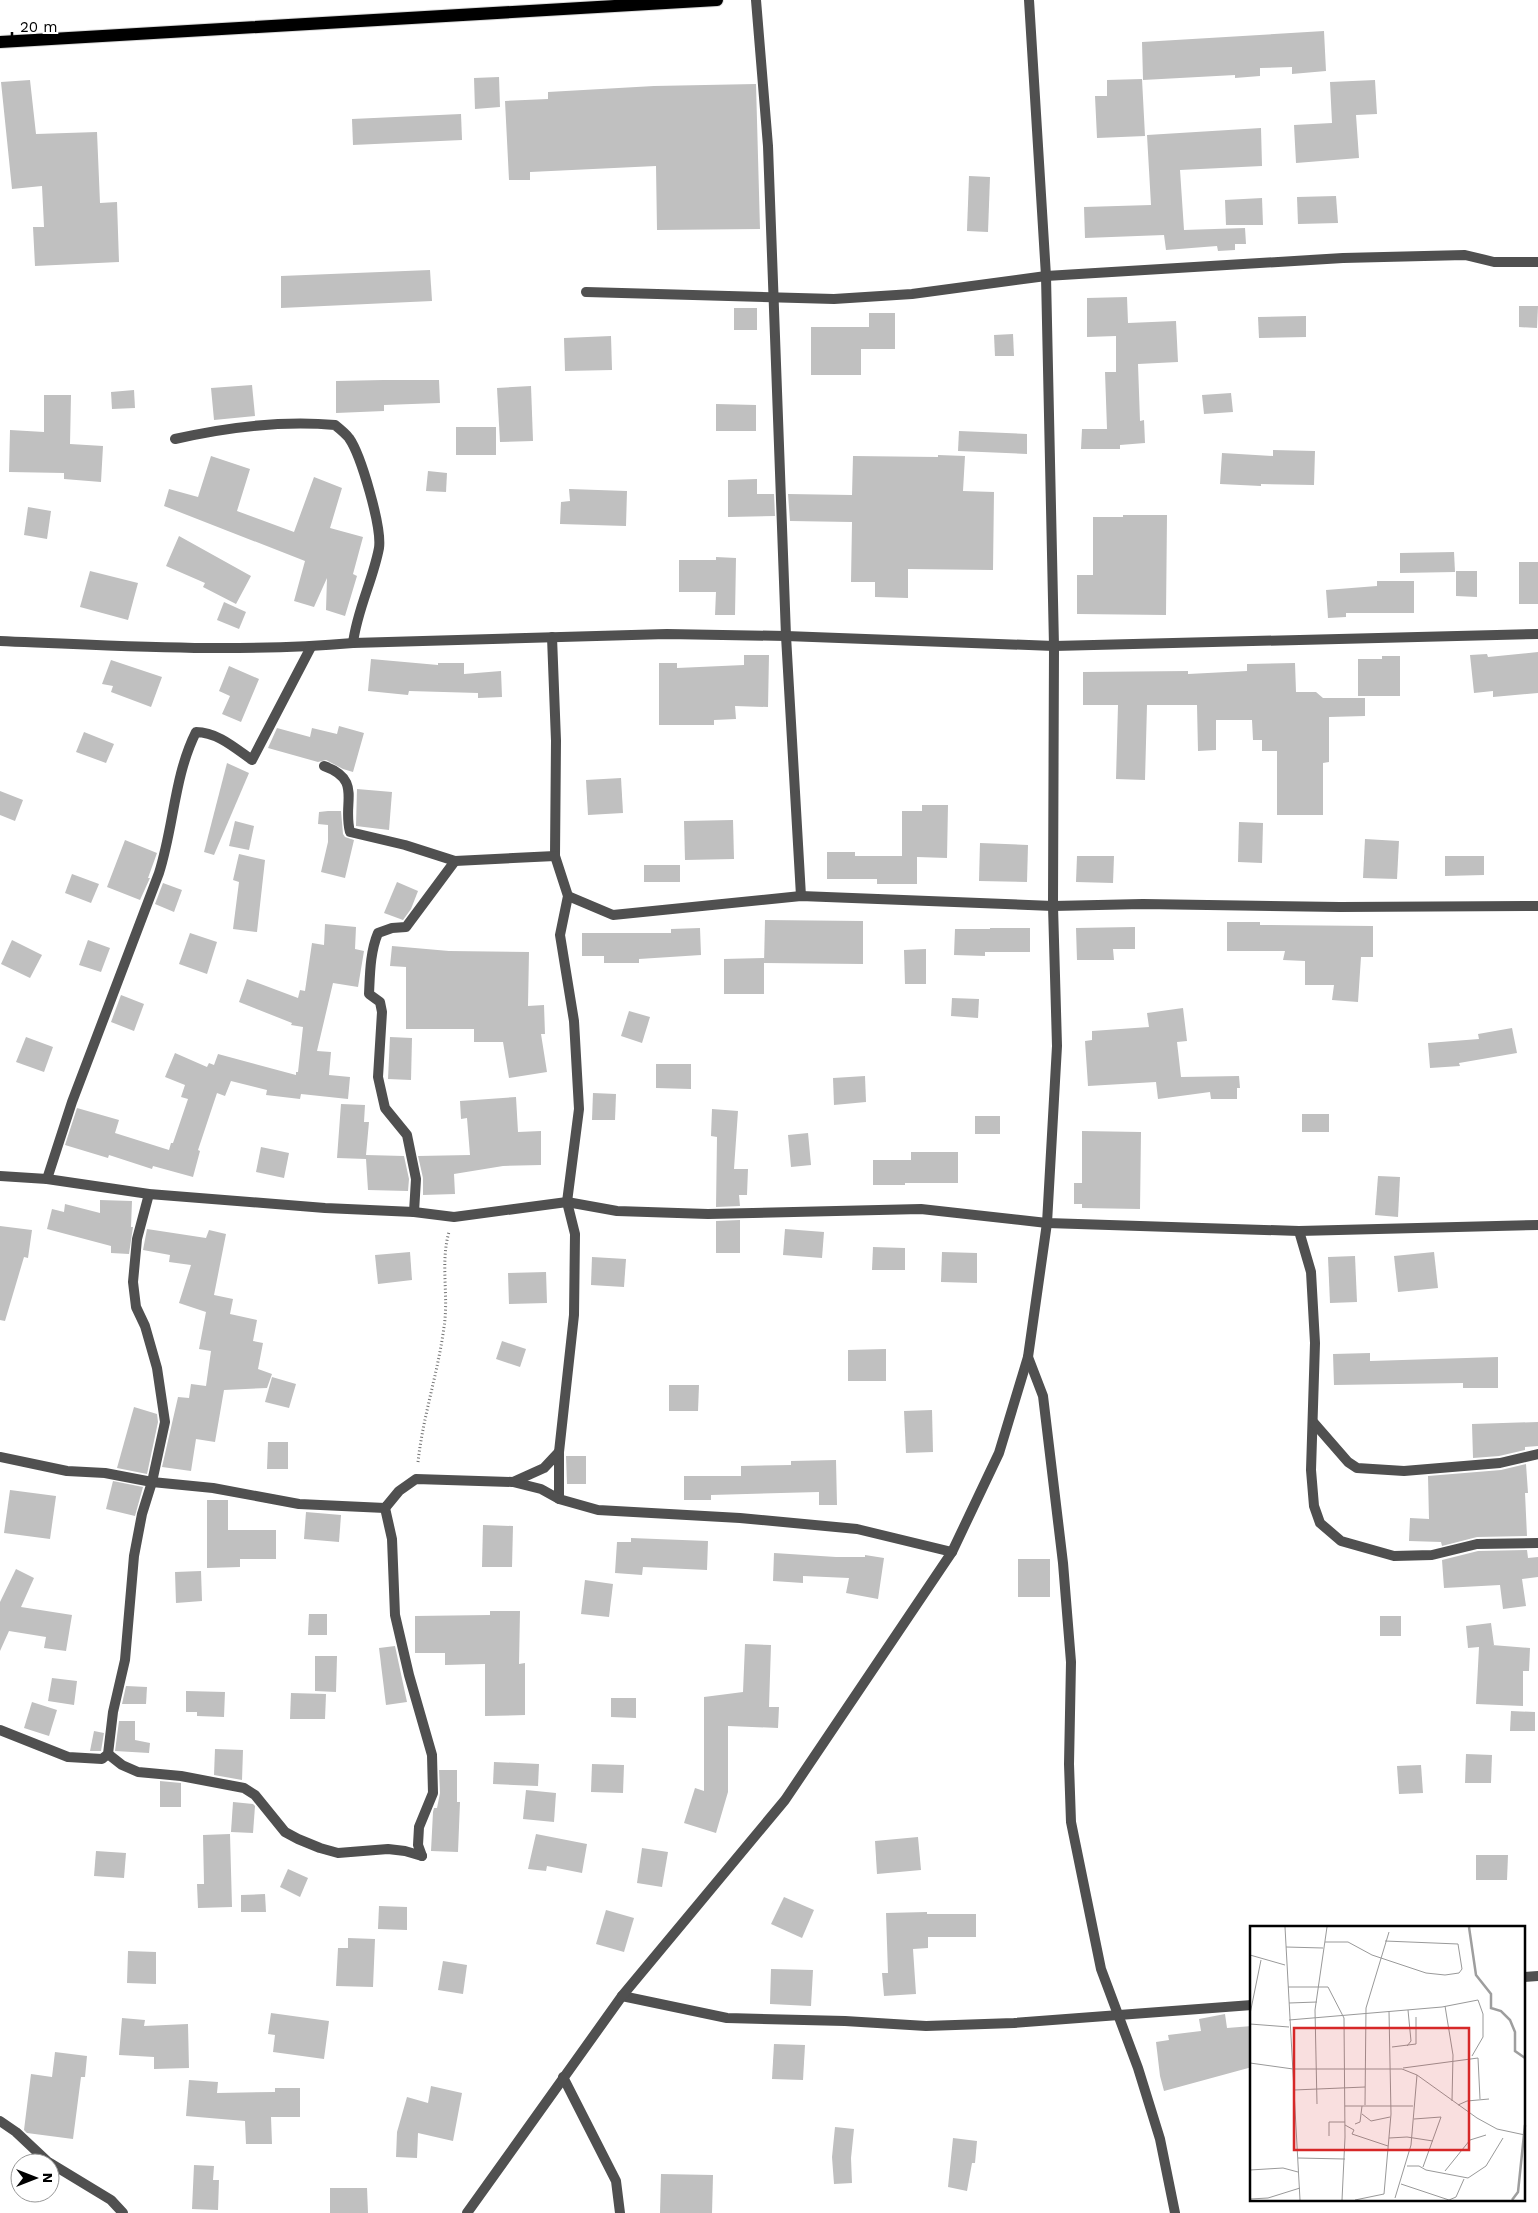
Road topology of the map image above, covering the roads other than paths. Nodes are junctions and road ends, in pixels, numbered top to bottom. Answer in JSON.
{"nodes":[{"id":1,"x":717,"y":0,"type":"edge"},
{"id":2,"x":756,"y":0,"type":"edge"},
{"id":3,"x":1029,"y":0,"type":"edge"},
{"id":4,"x":0,"y":42,"type":"edge"},
{"id":5,"x":1538,"y":262,"type":"edge"},
{"id":6,"x":1046,"y":276,"type":"junction"},
{"id":7,"x":586,"y":292,"type":"dead end"},
{"id":8,"x":774,"y":296,"type":"junction"},
{"id":9,"x":175,"y":438,"type":"dead end"},
{"id":10,"x":1538,"y":634,"type":"edge"},
{"id":11,"x":786,"y":636,"type":"junction"},
{"id":12,"x":552,"y":637,"type":"junction"},
{"id":13,"x":0,"y":641,"type":"edge"},
{"id":14,"x":353,"y":643,"type":"junction"},
{"id":15,"x":1054,"y":646,"type":"junction"},
{"id":16,"x":311,"y":647,"type":"junction"},
{"id":17,"x":324,"y":766,"type":"dead end"},
{"id":18,"x":556,"y":856,"type":"junction"},
{"id":19,"x":455,"y":861,"type":"junction"},
{"id":20,"x":568,"y":896,"type":"junction"},
{"id":21,"x":801,"y":896,"type":"junction"},
{"id":22,"x":1053,"y":906,"type":"junction"},
{"id":23,"x":1538,"y":906,"type":"edge"},
{"id":24,"x":0,"y":1176,"type":"edge"},
{"id":25,"x":47,"y":1180,"type":"junction"},
{"id":26,"x":149,"y":1194,"type":"junction"},
{"id":27,"x":567,"y":1202,"type":"junction"},
{"id":28,"x":414,"y":1212,"type":"junction"},
{"id":29,"x":1047,"y":1223,"type":"junction"},
{"id":30,"x":1538,"y":1226,"type":"edge"},
{"id":31,"x":1299,"y":1231,"type":"junction"},
{"id":32,"x":1028,"y":1357,"type":"junction"},
{"id":33,"x":1314,"y":1423,"type":"junction"},
{"id":34,"x":559,"y":1452,"type":"junction"},
{"id":35,"x":1538,"y":1454,"type":"edge"},
{"id":36,"x":0,"y":1457,"type":"edge"},
{"id":37,"x":152,"y":1482,"type":"junction"},
{"id":38,"x":513,"y":1482,"type":"junction"},
{"id":39,"x":559,"y":1499,"type":"junction"},
{"id":40,"x":385,"y":1508,"type":"junction"},
{"id":41,"x":1538,"y":1543,"type":"edge"},
{"id":42,"x":952,"y":1552,"type":"junction"},
{"id":43,"x":0,"y":1730,"type":"edge"},
{"id":44,"x":108,"y":1754,"type":"junction"},
{"id":45,"x":622,"y":1996,"type":"junction"},
{"id":46,"x":1250,"y":2005,"type":"edge"},
{"id":47,"x":1118,"y":2015,"type":"junction"},
{"id":48,"x":563,"y":2077,"type":"junction"},
{"id":49,"x":0,"y":2121,"type":"edge"},
{"id":50,"x":39,"y":2153,"type":"edge"},
{"id":51,"x":60,"y":2169,"type":"edge"},
{"id":52,"x":123,"y":2213,"type":"edge"},
{"id":53,"x":467,"y":2213,"type":"edge"},
{"id":54,"x":620,"y":2213,"type":"edge"},
{"id":55,"x":1175,"y":2213,"type":"edge"}],
"edges":[{"from":1,"to":4,"type":"main road"},
{"from":2,"to":8,"type":"street"},
{"from":3,"to":6,"type":"street"},
{"from":5,"to":6,"type":"street"},
{"from":6,"to":8,"type":"street"},
{"from":6,"to":15,"type":"street"},
{"from":7,"to":8,"type":"street"},
{"from":8,"to":11,"type":"street"},
{"from":9,"to":14,"type":"street"},
{"from":10,"to":15,"type":"street"},
{"from":11,"to":12,"type":"street"},
{"from":11,"to":15,"type":"street"},
{"from":11,"to":21,"type":"street"},
{"from":12,"to":14,"type":"street"},
{"from":12,"to":18,"type":"street"},
{"from":13,"to":16,"type":"street"},
{"from":14,"to":16,"type":"street"},
{"from":15,"to":22,"type":"street"},
{"from":16,"to":25,"type":"street"},
{"from":17,"to":19,"type":"street"},
{"from":18,"to":19,"type":"street"},
{"from":18,"to":20,"type":"street"},
{"from":19,"to":28,"type":"street"},
{"from":20,"to":21,"type":"street"},
{"from":20,"to":27,"type":"street"},
{"from":21,"to":22,"type":"street"},
{"from":22,"to":23,"type":"street"},
{"from":22,"to":29,"type":"street"},
{"from":24,"to":25,"type":"street"},
{"from":25,"to":26,"type":"street"},
{"from":26,"to":28,"type":"street"},
{"from":26,"to":37,"type":"street"},
{"from":27,"to":28,"type":"street"},
{"from":27,"to":29,"type":"street"},
{"from":27,"to":34,"type":"street"},
{"from":29,"to":31,"type":"street"},
{"from":29,"to":32,"type":"street"},
{"from":30,"to":31,"type":"street"},
{"from":31,"to":33,"type":"street"},
{"from":32,"to":42,"type":"street"},
{"from":32,"to":47,"type":"street"},
{"from":33,"to":35,"type":"street"},
{"from":33,"to":41,"type":"street"},
{"from":34,"to":38,"type":"street"},
{"from":34,"to":39,"type":"street"},
{"from":36,"to":37,"type":"street"},
{"from":37,"to":40,"type":"street"},
{"from":37,"to":44,"type":"street"},
{"from":38,"to":39,"type":"street"},
{"from":38,"to":40,"type":"street"},
{"from":39,"to":42,"type":"street"},
{"from":40,"to":44,"type":"street"},
{"from":42,"to":45,"type":"street"},
{"from":43,"to":44,"type":"street"},
{"from":45,"to":47,"type":"street"},
{"from":45,"to":48,"type":"street"},
{"from":46,"to":47,"type":"street"},
{"from":47,"to":55,"type":"street"},
{"from":48,"to":53,"type":"street"},
{"from":48,"to":54,"type":"street"},
{"from":49,"to":50,"type":"street"},
{"from":51,"to":52,"type":"street"}]}
